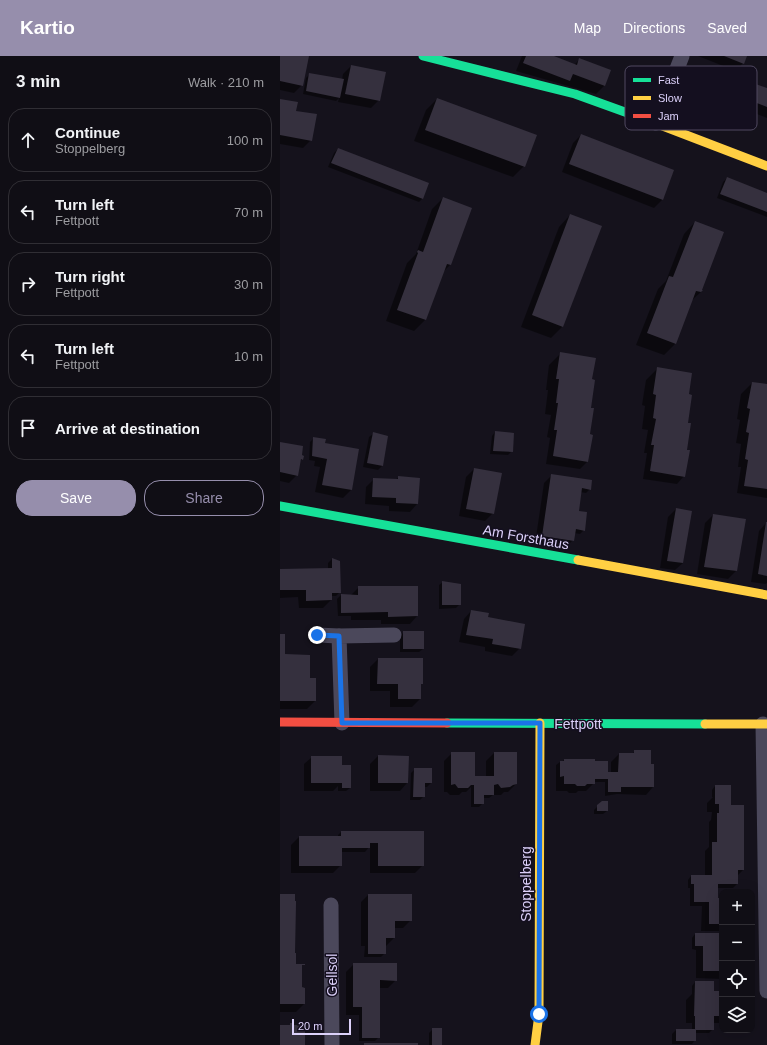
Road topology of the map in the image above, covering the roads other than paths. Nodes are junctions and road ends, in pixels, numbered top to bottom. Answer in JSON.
{"nodes":[{"id":1,"x":423,"y":56,"type":"edge"},
{"id":2,"x":682,"y":56,"type":"edge"},
{"id":3,"x":678,"y":66,"type":"edge"},
{"id":4,"x":625,"y":112,"type":"edge"},
{"id":5,"x":674,"y":130,"type":"edge"},
{"id":6,"x":767,"y":166,"type":"edge"},
{"id":7,"x":280,"y":506,"type":"edge"},
{"id":8,"x":767,"y":595,"type":"edge"},
{"id":9,"x":317,"y":635,"type":"dead end"},
{"id":10,"x":394,"y":635,"type":"dead end"},
{"id":11,"x":339,"y":636,"type":"junction"},
{"id":12,"x":280,"y":722,"type":"edge"},
{"id":13,"x":342,"y":723,"type":"junction"},
{"id":14,"x":540,"y":723,"type":"junction"},
{"id":15,"x":765,"y":724,"type":"edge"},
{"id":16,"x":331,"y":905,"type":"dead end"},
{"id":17,"x":767,"y":991,"type":"edge"},
{"id":18,"x":332,"y":1045,"type":"edge"},
{"id":19,"x":535,"y":1045,"type":"edge"}],
"edges":[{"from":1,"to":4,"type":"street"},
{"from":2,"to":3,"type":"street"},
{"from":5,"to":6,"type":"street"},
{"from":7,"to":8,"type":"street","name":"Am Forsthaus"},
{"from":9,"to":11,"type":"street"},
{"from":10,"to":11,"type":"street"},
{"from":11,"to":13,"type":"street"},
{"from":12,"to":13,"type":"street","name":"Fettpott"},
{"from":13,"to":14,"type":"street","name":"Fettpott"},
{"from":14,"to":15,"type":"street","name":"Fettpott"},
{"from":14,"to":19,"type":"street","name":"Stoppelberg"},
{"from":15,"to":17,"type":"street"},
{"from":16,"to":18,"type":"street","name":"Gellsol"}]}
